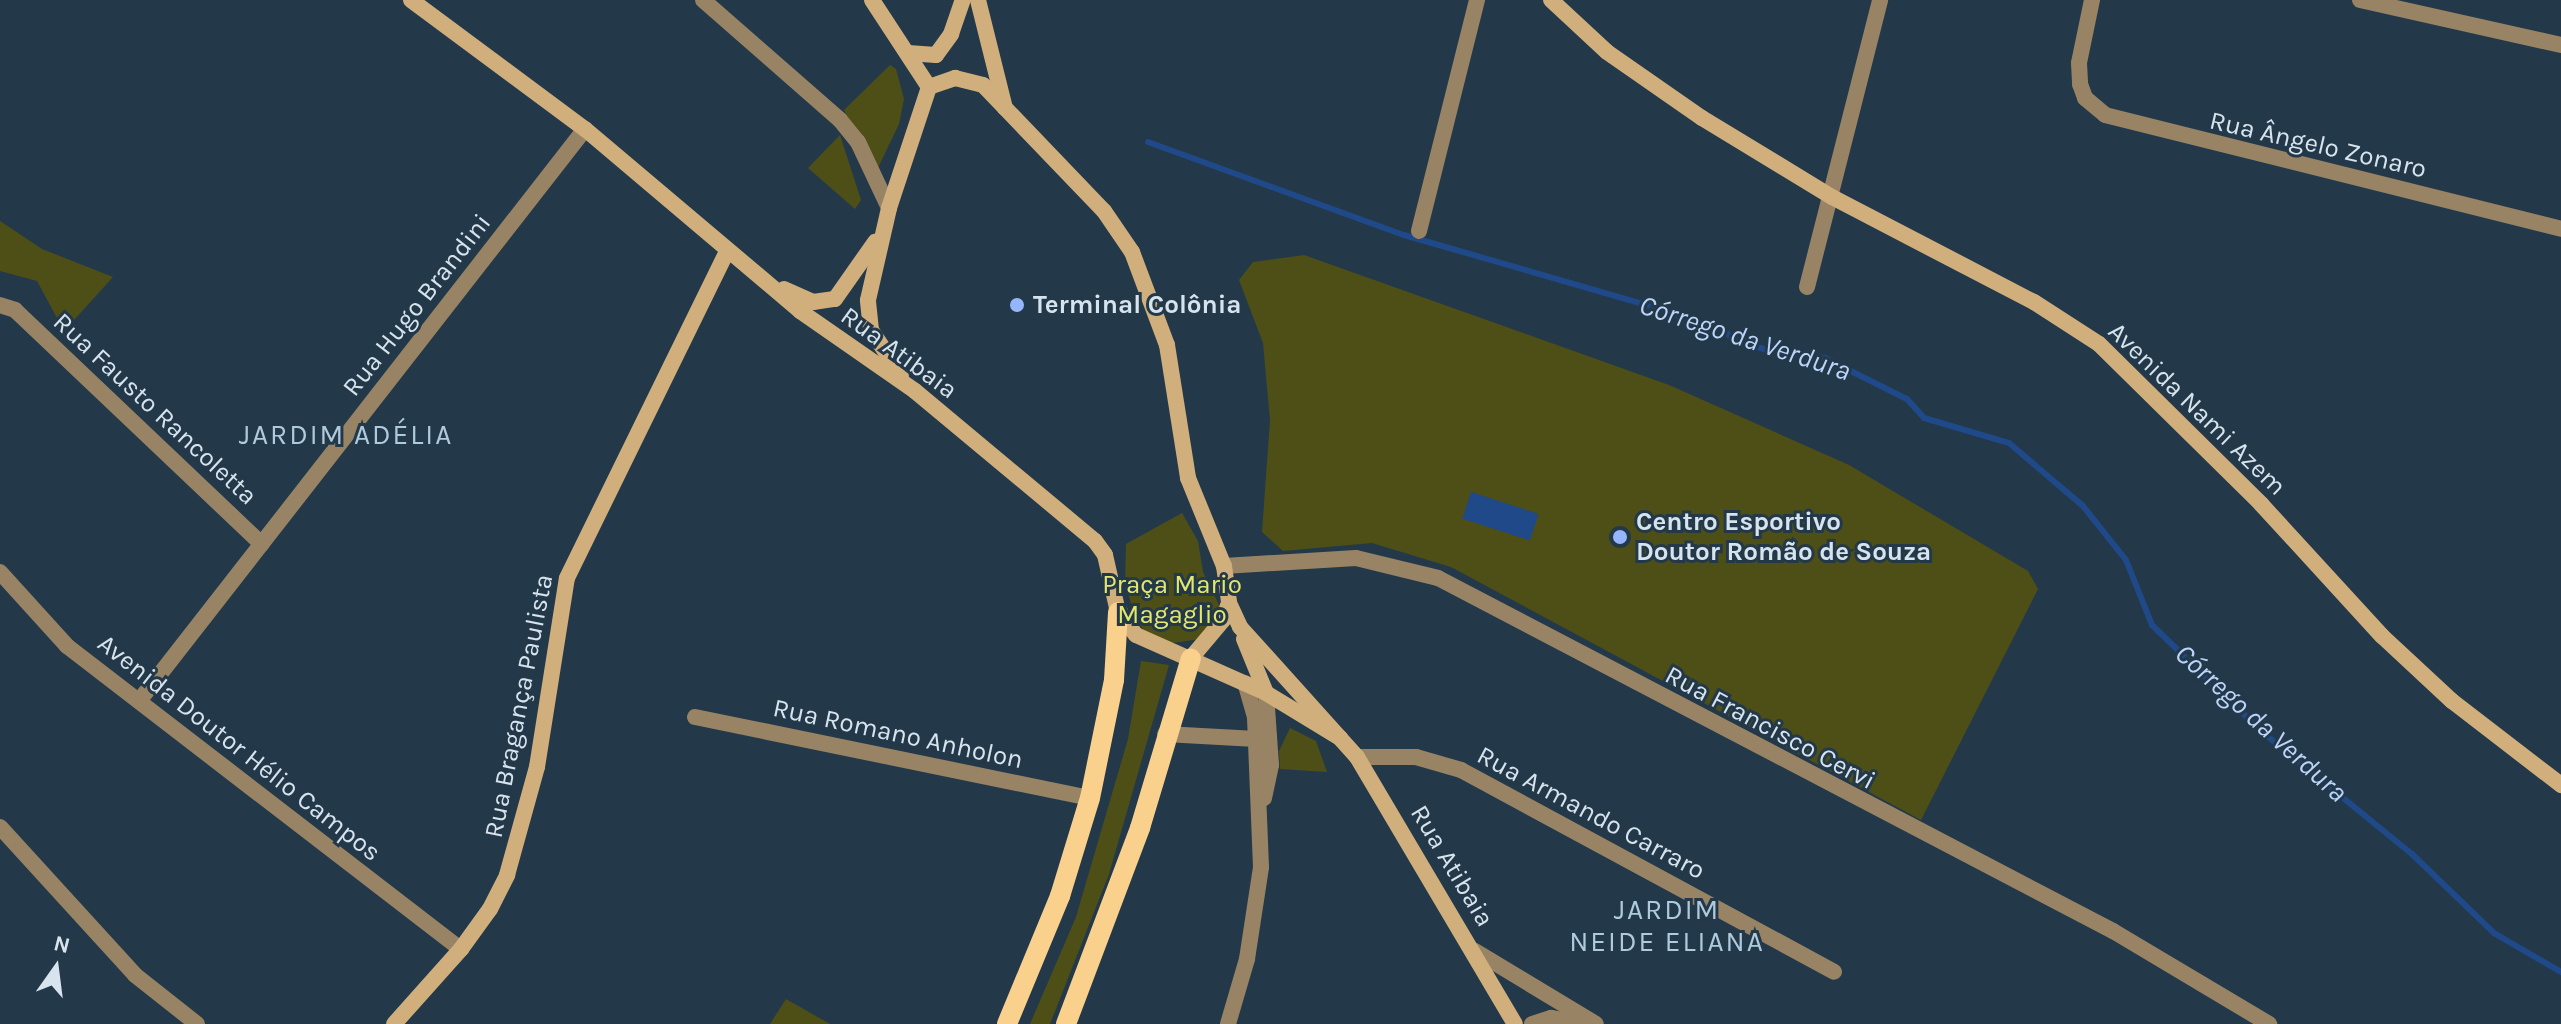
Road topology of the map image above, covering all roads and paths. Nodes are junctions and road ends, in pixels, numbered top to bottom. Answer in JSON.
{"nodes":[{"id":1,"x":411,"y":0,"type":"edge"},
{"id":2,"x":703,"y":0,"type":"edge"},
{"id":3,"x":872,"y":0,"type":"edge"},
{"id":4,"x":963,"y":0,"type":"edge"},
{"id":5,"x":978,"y":0,"type":"edge"},
{"id":6,"x":1477,"y":0,"type":"edge"},
{"id":7,"x":1551,"y":0,"type":"edge"},
{"id":8,"x":1880,"y":0,"type":"edge"},
{"id":9,"x":2092,"y":0,"type":"edge"},
{"id":10,"x":2360,"y":0,"type":"edge"},
{"id":11,"x":2561,"y":45,"type":"edge"},
{"id":12,"x":908,"y":53,"type":"junction"},
{"id":13,"x":929,"y":87,"type":"junction"},
{"id":14,"x":1005,"y":109,"type":"junction"},
{"id":15,"x":585,"y":129,"type":"junction"},
{"id":16,"x":1832,"y":197,"type":"junction"},
{"id":17,"x":889,"y":208,"type":"junction"},
{"id":18,"x":884,"y":227,"type":"junction"},
{"id":19,"x":2561,"y":229,"type":"edge"},
{"id":20,"x":1419,"y":231,"type":"dead end"},
{"id":21,"x":728,"y":250,"type":"junction"},
{"id":22,"x":770,"y":283,"type":"junction"},
{"id":23,"x":1807,"y":287,"type":"dead end"},
{"id":24,"x":7,"y":307,"type":"edge"},
{"id":25,"x":915,"y":391,"type":"junction"},
{"id":26,"x":262,"y":544,"type":"junction"},
{"id":27,"x":1224,"y":566,"type":"junction"},
{"id":28,"x":0,"y":572,"type":"edge"},
{"id":29,"x":1229,"y":603,"type":"junction"},
{"id":30,"x":1118,"y":612,"type":"junction"},
{"id":31,"x":1240,"y":627,"type":"junction"},
{"id":32,"x":1191,"y":658,"type":"junction"},
{"id":33,"x":1245,"y":683,"type":"junction"},
{"id":34,"x":1266,"y":693,"type":"junction"},
{"id":35,"x":139,"y":701,"type":"junction"},
{"id":36,"x":695,"y":717,"type":"dead end"},
{"id":37,"x":1165,"y":734,"type":"junction"},
{"id":38,"x":1340,"y":738,"type":"junction"},
{"id":39,"x":1256,"y":739,"type":"junction"},
{"id":40,"x":1357,"y":757,"type":"junction"},
{"id":41,"x":2561,"y":785,"type":"edge"},
{"id":42,"x":1090,"y":798,"type":"junction"},
{"id":43,"x":1262,"y":803,"type":"junction"},
{"id":44,"x":0,"y":827,"type":"edge"},
{"id":45,"x":461,"y":949,"type":"junction"},
{"id":46,"x":1475,"y":951,"type":"junction"},
{"id":47,"x":1834,"y":972,"type":"dead end"},
{"id":48,"x":197,"y":1024,"type":"edge"},
{"id":49,"x":394,"y":1024,"type":"edge"},
{"id":50,"x":1007,"y":1024,"type":"edge"},
{"id":51,"x":1066,"y":1024,"type":"edge"},
{"id":52,"x":1228,"y":1024,"type":"edge"},
{"id":53,"x":1515,"y":1024,"type":"edge"},
{"id":54,"x":1532,"y":1024,"type":"edge"},
{"id":55,"x":1585,"y":1024,"type":"edge"},
{"id":56,"x":1596,"y":1024,"type":"edge"},
{"id":57,"x":2269,"y":1024,"type":"edge"}],
"edges":[{"from":1,"to":15,"type":"street","name":"Rua Atibaia"},
{"from":2,"to":17,"type":"street"},
{"from":3,"to":12,"type":"street"},
{"from":4,"to":12,"type":"street"},
{"from":5,"to":14,"type":"street"},
{"from":6,"to":20,"type":"street"},
{"from":7,"to":16,"type":"street","name":"Avenida Nami Azem"},
{"from":8,"to":16,"type":"street"},
{"from":9,"to":19,"type":"street","name":"Rua Ângelo Zonaro"},
{"from":10,"to":11,"type":"street"},
{"from":12,"to":13,"type":"street"},
{"from":13,"to":14,"type":"street","name":"Rua Atibaia"},
{"from":13,"to":17,"type":"street"},
{"from":14,"to":27,"type":"street","name":"Rua Atibaia"},
{"from":15,"to":21,"type":"street","name":"Rua Atibaia"},
{"from":15,"to":26,"type":"street","name":"Rua Hugo Brandini"},
{"from":16,"to":23,"type":"street"},
{"from":16,"to":41,"type":"street","name":"Avenida Nami Azem"},
{"from":17,"to":18,"type":"street"},
{"from":18,"to":22,"type":"street"},
{"from":18,"to":25,"type":"street"},
{"from":21,"to":22,"type":"street","name":"Rua Atibaia"},
{"from":21,"to":45,"type":"street","name":"Rua Bragança Paulista"},
{"from":22,"to":25,"type":"street","name":"Rua Atibaia"},
{"from":24,"to":26,"type":"street","name":"Rua Fausto Rancoletta"},
{"from":25,"to":30,"type":"street","name":"Rua Atibaia"},
{"from":26,"to":35,"type":"street","name":"Rua Hugo Brandini"},
{"from":27,"to":29,"type":"street","name":"Rua Atibaia"},
{"from":27,"to":57,"type":"street","name":"Rua Francisco Cervi"},
{"from":28,"to":35,"type":"street","name":"Avenida Doutor Hélio Campos"},
{"from":29,"to":31,"type":"street","name":"Rua Atibaia"},
{"from":29,"to":32,"type":"street"},
{"from":30,"to":32,"type":"street","name":"Rua Atibaia"},
{"from":30,"to":42,"type":"main road"},
{"from":31,"to":34,"type":"street"},
{"from":31,"to":38,"type":"street","name":"Rua Atibaia"},
{"from":32,"to":33,"type":"street","name":"Rua Atibaia"},
{"from":32,"to":37,"type":"main road"},
{"from":33,"to":34,"type":"street","name":"Rua Atibaia"},
{"from":33,"to":39,"type":"street"},
{"from":34,"to":38,"type":"street","name":"Rua Atibaia"},
{"from":34,"to":43,"type":"street"},
{"from":35,"to":45,"type":"street","name":"Avenida Doutor Hélio Campos"},
{"from":36,"to":42,"type":"street","name":"Rua Romano Anholon"},
{"from":37,"to":39,"type":"street"},
{"from":37,"to":51,"type":"main road"},
{"from":38,"to":40,"type":"street","name":"Rua Atibaia"},
{"from":39,"to":43,"type":"street"},
{"from":40,"to":46,"type":"street","name":"Rua Atibaia"},
{"from":40,"to":47,"type":"street","name":"Rua Armando Carraro"},
{"from":42,"to":50,"type":"main road"},
{"from":43,"to":52,"type":"street"},
{"from":44,"to":48,"type":"street"},
{"from":45,"to":49,"type":"street","name":"Rua Bragança Paulista"},
{"from":46,"to":53,"type":"street","name":"Rua Atibaia"},
{"from":46,"to":56,"type":"street"},
{"from":54,"to":55,"type":"street"}]}
